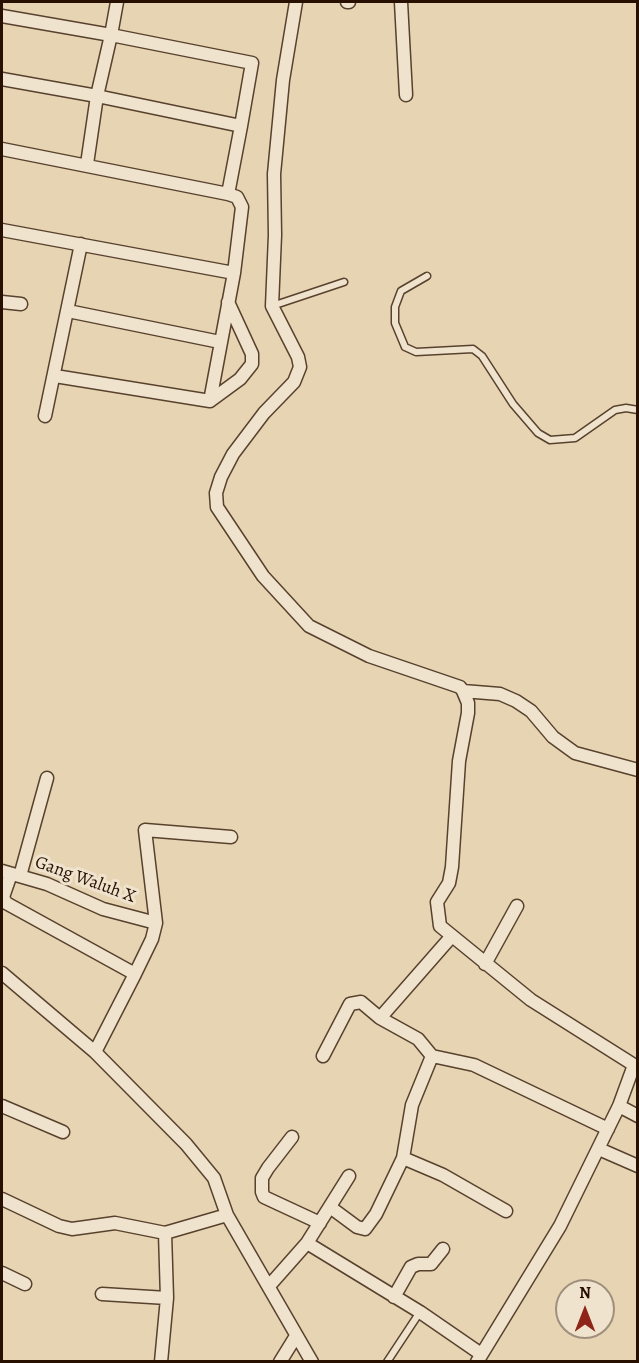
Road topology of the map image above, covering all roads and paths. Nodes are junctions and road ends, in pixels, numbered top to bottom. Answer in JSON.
{"nodes":[{"id":1,"x":117,"y":2,"type":"edge"},
{"id":2,"x":294,"y":2,"type":"edge"},
{"id":3,"x":401,"y":2,"type":"edge"},
{"id":4,"x":2,"y":16,"type":"edge"},
{"id":5,"x":111,"y":35,"type":"junction"},
{"id":6,"x":2,"y":79,"type":"edge"},
{"id":7,"x":406,"y":95,"type":"dead end"},
{"id":8,"x":97,"y":96,"type":"junction"},
{"id":9,"x":241,"y":126,"type":"junction"},
{"id":10,"x":2,"y":149,"type":"edge"},
{"id":11,"x":87,"y":164,"type":"junction"},
{"id":12,"x":228,"y":194,"type":"junction"},
{"id":13,"x":2,"y":230,"type":"edge"},
{"id":14,"x":81,"y":244,"type":"junction"},
{"id":15,"x":234,"y":273,"type":"junction"},
{"id":16,"x":427,"y":276,"type":"dead end"},
{"id":17,"x":344,"y":282,"type":"dead end"},
{"id":18,"x":2,"y":302,"type":"edge"},
{"id":19,"x":228,"y":302,"type":"junction"},
{"id":20,"x":21,"y":304,"type":"dead end"},
{"id":21,"x":273,"y":306,"type":"junction"},
{"id":22,"x":68,"y":311,"type":"junction"},
{"id":23,"x":219,"y":342,"type":"junction"},
{"id":24,"x":55,"y":376,"type":"junction"},
{"id":25,"x":210,"y":401,"type":"junction"},
{"id":26,"x":638,"y":411,"type":"edge"},
{"id":27,"x":45,"y":416,"type":"dead end"},
{"id":28,"x":463,"y":691,"type":"junction"},
{"id":29,"x":638,"y":770,"type":"edge"},
{"id":30,"x":47,"y":778,"type":"dead end"},
{"id":31,"x":231,"y":837,"type":"dead end"},
{"id":32,"x":11,"y":874,"type":"edge"},
{"id":33,"x":517,"y":906,"type":"dead end"},
{"id":34,"x":156,"y":922,"type":"junction"},
{"id":35,"x":451,"y":937,"type":"junction"},
{"id":36,"x":485,"y":964,"type":"junction"},
{"id":37,"x":2,"y":973,"type":"edge"},
{"id":38,"x":135,"y":974,"type":"junction"},
{"id":39,"x":380,"y":1018,"type":"junction"},
{"id":40,"x":95,"y":1052,"type":"junction"},
{"id":41,"x":323,"y":1056,"type":"dead end"},
{"id":42,"x":432,"y":1056,"type":"junction"},
{"id":43,"x":636,"y":1061,"type":"edge"},
{"id":44,"x":2,"y":1106,"type":"edge"},
{"id":45,"x":619,"y":1106,"type":"junction"},
{"id":46,"x":638,"y":1116,"type":"edge"},
{"id":47,"x":608,"y":1129,"type":"junction"},
{"id":48,"x":63,"y":1132,"type":"dead end"},
{"id":49,"x":292,"y":1137,"type":"dead end"},
{"id":50,"x":599,"y":1149,"type":"junction"},
{"id":51,"x":403,"y":1158,"type":"junction"},
{"id":52,"x":638,"y":1166,"type":"edge"},
{"id":53,"x":349,"y":1176,"type":"dead end"},
{"id":54,"x":2,"y":1199,"type":"edge"},
{"id":55,"x":330,"y":1207,"type":"junction"},
{"id":56,"x":506,"y":1211,"type":"dead end"},
{"id":57,"x":227,"y":1215,"type":"junction"},
{"id":58,"x":320,"y":1223,"type":"junction"},
{"id":59,"x":165,"y":1233,"type":"junction"},
{"id":60,"x":307,"y":1243,"type":"junction"},
{"id":61,"x":443,"y":1249,"type":"dead end"},
{"id":62,"x":2,"y":1273,"type":"edge"},
{"id":63,"x":25,"y":1284,"type":"dead end"},
{"id":64,"x":269,"y":1286,"type":"junction"},
{"id":65,"x":102,"y":1294,"type":"dead end"},
{"id":66,"x":394,"y":1297,"type":"junction"},
{"id":67,"x":166,"y":1298,"type":"junction"},
{"id":68,"x":420,"y":1312,"type":"junction"},
{"id":69,"x":297,"y":1336,"type":"junction"},
{"id":70,"x":479,"y":1358,"type":"edge"},
{"id":71,"x":161,"y":1362,"type":"edge"},
{"id":72,"x":280,"y":1362,"type":"edge"},
{"id":73,"x":312,"y":1362,"type":"edge"},
{"id":74,"x":387,"y":1362,"type":"edge"}],
"edges":[{"from":1,"to":5,"type":"street"},
{"from":2,"to":21,"type":"street"},
{"from":3,"to":7,"type":"street"},
{"from":4,"to":5,"type":"street"},
{"from":5,"to":8,"type":"street"},
{"from":5,"to":9,"type":"street"},
{"from":6,"to":8,"type":"street"},
{"from":8,"to":9,"type":"street"},
{"from":8,"to":11,"type":"street"},
{"from":9,"to":12,"type":"street"},
{"from":10,"to":11,"type":"street"},
{"from":11,"to":12,"type":"street"},
{"from":12,"to":15,"type":"street"},
{"from":13,"to":14,"type":"street"},
{"from":14,"to":15,"type":"street"},
{"from":14,"to":22,"type":"street"},
{"from":15,"to":19,"type":"street"},
{"from":16,"to":26,"type":"lane"},
{"from":17,"to":21,"type":"lane"},
{"from":18,"to":20,"type":"street"},
{"from":19,"to":23,"type":"street"},
{"from":19,"to":25,"type":"street"},
{"from":21,"to":28,"type":"street"},
{"from":22,"to":23,"type":"street"},
{"from":22,"to":24,"type":"street"},
{"from":23,"to":25,"type":"street"},
{"from":24,"to":25,"type":"street"},
{"from":24,"to":27,"type":"street"},
{"from":28,"to":29,"type":"street"},
{"from":28,"to":35,"type":"street"},
{"from":30,"to":32,"type":"street"},
{"from":31,"to":34,"type":"street"},
{"from":32,"to":34,"type":"street","name":"Gang Waluh X"},
{"from":32,"to":38,"type":"street"},
{"from":33,"to":36,"type":"street"},
{"from":34,"to":38,"type":"street"},
{"from":35,"to":36,"type":"street"},
{"from":35,"to":39,"type":"street"},
{"from":36,"to":43,"type":"street"},
{"from":37,"to":40,"type":"street"},
{"from":38,"to":40,"type":"street"},
{"from":39,"to":41,"type":"street"},
{"from":39,"to":42,"type":"street"},
{"from":40,"to":57,"type":"street"},
{"from":42,"to":47,"type":"street"},
{"from":42,"to":51,"type":"street"},
{"from":43,"to":45,"type":"street"},
{"from":44,"to":48,"type":"street"},
{"from":45,"to":46,"type":"street"},
{"from":45,"to":47,"type":"street"},
{"from":47,"to":50,"type":"street"},
{"from":49,"to":58,"type":"street"},
{"from":50,"to":52,"type":"street"},
{"from":50,"to":70,"type":"street"},
{"from":51,"to":55,"type":"street"},
{"from":51,"to":56,"type":"street"},
{"from":53,"to":55,"type":"street"},
{"from":54,"to":59,"type":"street"},
{"from":55,"to":58,"type":"street"},
{"from":57,"to":59,"type":"street"},
{"from":57,"to":64,"type":"street"},
{"from":58,"to":60,"type":"street"},
{"from":59,"to":67,"type":"street"},
{"from":60,"to":64,"type":"street"},
{"from":60,"to":66,"type":"street"},
{"from":61,"to":66,"type":"street"},
{"from":62,"to":63,"type":"street"},
{"from":64,"to":69,"type":"street"},
{"from":65,"to":67,"type":"street"},
{"from":66,"to":68,"type":"street"},
{"from":67,"to":71,"type":"street"},
{"from":68,"to":70,"type":"street"},
{"from":68,"to":74,"type":"lane"},
{"from":69,"to":72,"type":"street"},
{"from":69,"to":73,"type":"street"}]}
